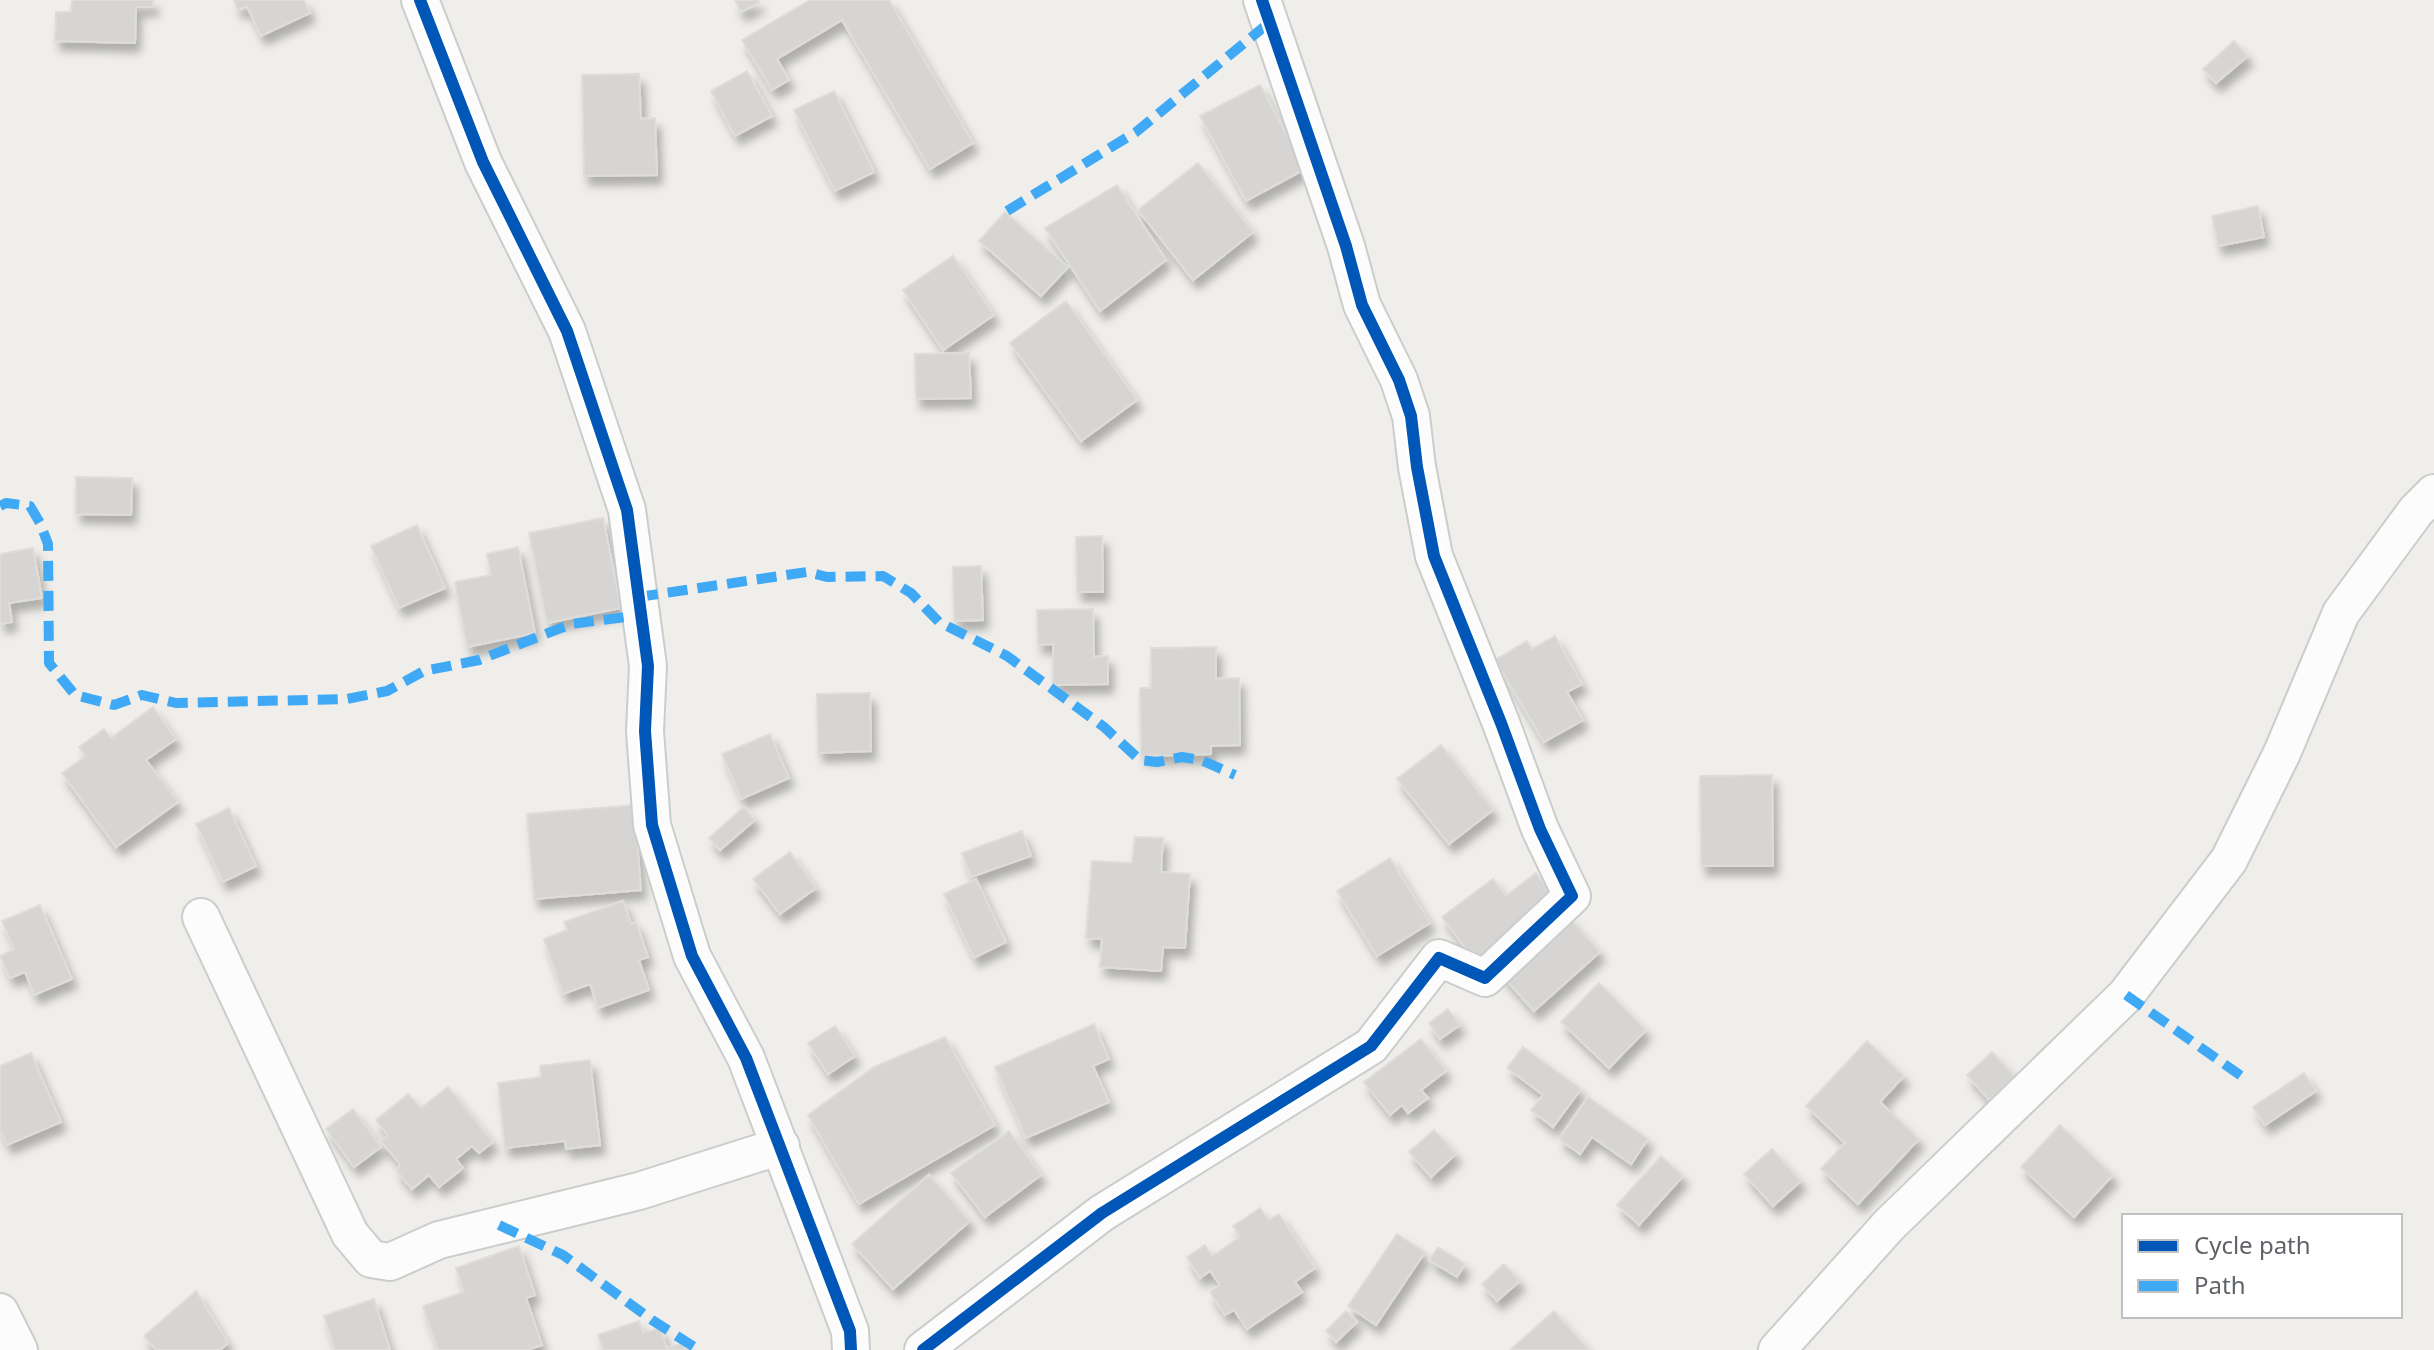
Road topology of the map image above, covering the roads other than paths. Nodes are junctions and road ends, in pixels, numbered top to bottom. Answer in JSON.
{"nodes":[{"id":1,"x":420,"y":0,"type":"edge"},
{"id":2,"x":1262,"y":0,"type":"edge"},
{"id":3,"x":2434,"y":493,"type":"edge"},
{"id":4,"x":201,"y":917,"type":"dead end"},
{"id":5,"x":781,"y":1146,"type":"junction"},
{"id":6,"x":0,"y":1312,"type":"edge"},
{"id":7,"x":19,"y":1350,"type":"edge"},
{"id":8,"x":851,"y":1350,"type":"edge"},
{"id":9,"x":923,"y":1350,"type":"edge"},
{"id":10,"x":1777,"y":1350,"type":"edge"}],
"edges":[{"from":1,"to":5,"type":"street"},
{"from":2,"to":9,"type":"street"},
{"from":3,"to":10,"type":"street"},
{"from":4,"to":5,"type":"street"},
{"from":5,"to":8,"type":"street"},
{"from":6,"to":7,"type":"street"}]}
